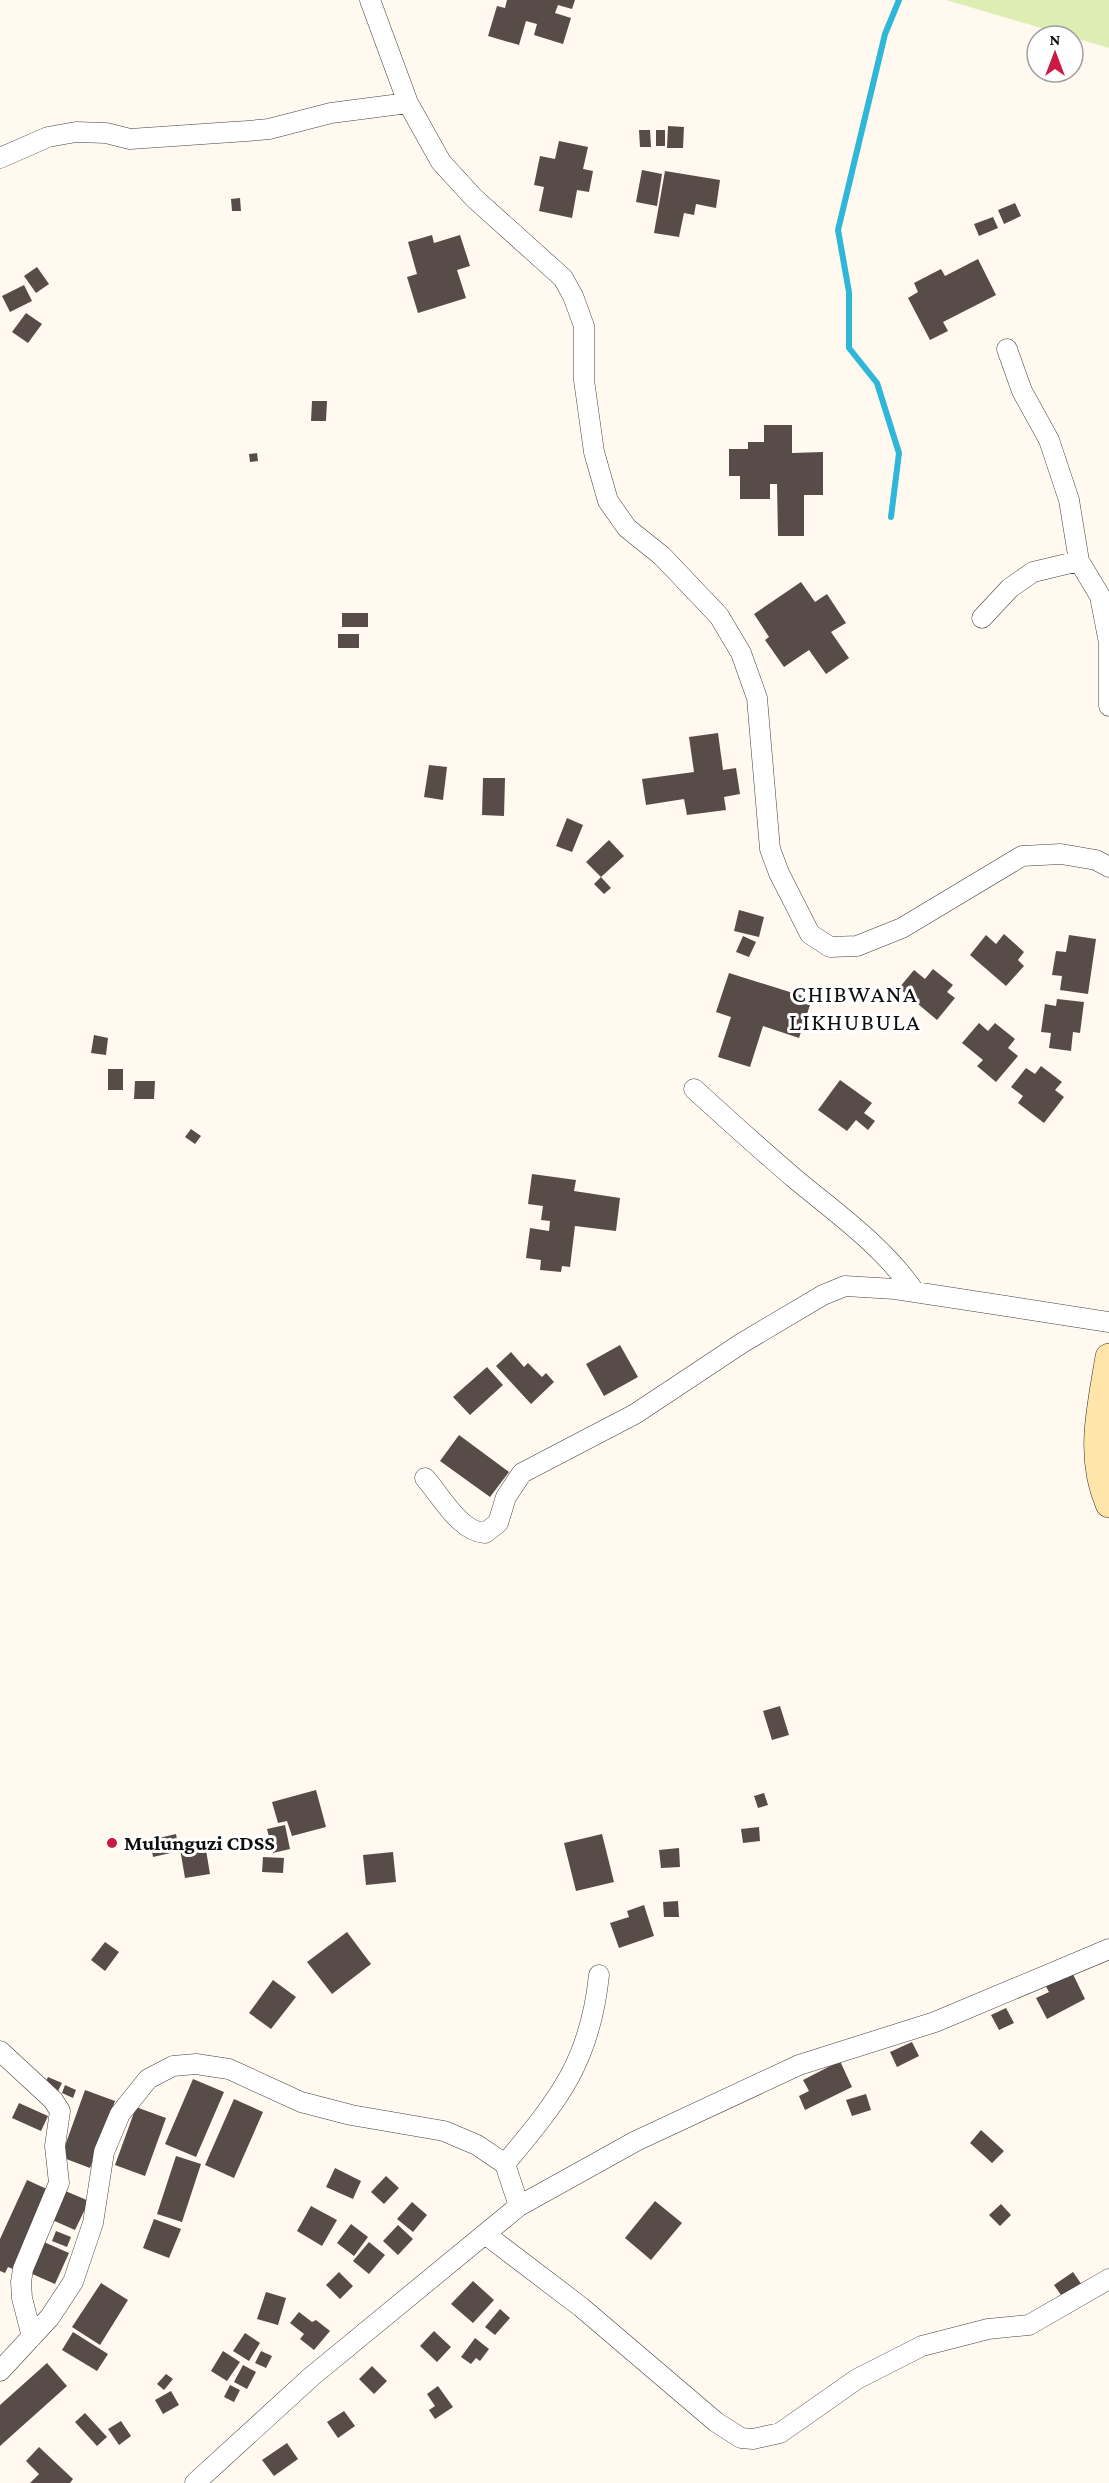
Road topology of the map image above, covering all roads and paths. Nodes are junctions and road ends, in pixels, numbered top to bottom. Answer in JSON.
{"nodes":[{"id":1,"x":370,"y":0,"type":"edge"},
{"id":2,"x":408,"y":103,"type":"junction"},
{"id":3,"x":0,"y":158,"type":"edge"},
{"id":4,"x":1007,"y":349,"type":"dead end"},
{"id":5,"x":1079,"y":561,"type":"junction"},
{"id":6,"x":982,"y":618,"type":"dead end"},
{"id":7,"x":1109,"y":706,"type":"edge"},
{"id":8,"x":1109,"y":867,"type":"edge"},
{"id":9,"x":694,"y":1089,"type":"dead end"},
{"id":10,"x":914,"y":1291,"type":"junction"},
{"id":11,"x":1109,"y":1322,"type":"edge"},
{"id":12,"x":1109,"y":1357,"type":"edge"},
{"id":13,"x":425,"y":1478,"type":"dead end"},
{"id":14,"x":1109,"y":1504,"type":"edge"},
{"id":15,"x":1109,"y":1949,"type":"edge"},
{"id":16,"x":599,"y":1975,"type":"dead end"},
{"id":17,"x":0,"y":2050,"type":"edge"},
{"id":18,"x":505,"y":2164,"type":"junction"},
{"id":19,"x":519,"y":2206,"type":"junction"},
{"id":20,"x":485,"y":2234,"type":"junction"},
{"id":21,"x":1109,"y":2279,"type":"edge"},
{"id":22,"x":33,"y":2337,"type":"junction"},
{"id":23,"x":0,"y":2371,"type":"edge"},
{"id":24,"x":195,"y":2483,"type":"edge"}],
"edges":[{"from":1,"to":2,"type":"street"},
{"from":2,"to":3,"type":"street"},
{"from":2,"to":8,"type":"street"},
{"from":4,"to":5,"type":"street"},
{"from":5,"to":6,"type":"street"},
{"from":5,"to":7,"type":"street"},
{"from":9,"to":10,"type":"street"},
{"from":10,"to":11,"type":"street"},
{"from":10,"to":13,"type":"street"},
{"from":12,"to":14,"type":"street"},
{"from":15,"to":19,"type":"street"},
{"from":16,"to":18,"type":"street"},
{"from":17,"to":22,"type":"street"},
{"from":18,"to":19,"type":"street"},
{"from":18,"to":22,"type":"street"},
{"from":19,"to":20,"type":"street"},
{"from":20,"to":21,"type":"street"},
{"from":20,"to":24,"type":"street"},
{"from":22,"to":23,"type":"street"}]}
